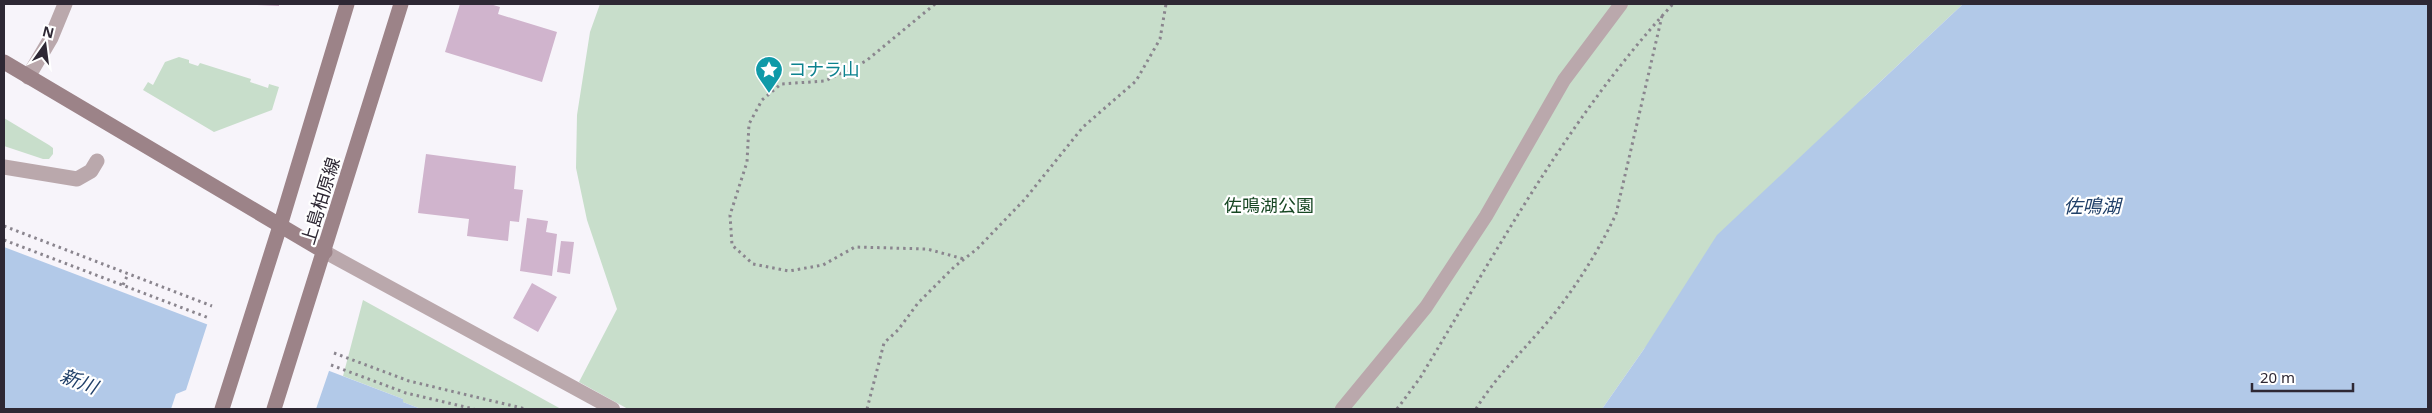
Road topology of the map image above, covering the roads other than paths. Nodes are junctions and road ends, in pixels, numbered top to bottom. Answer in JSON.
{"nodes":[{"id":1,"x":66,"y":4,"type":"edge"},
{"id":2,"x":347,"y":4,"type":"edge"},
{"id":3,"x":401,"y":4,"type":"edge"},
{"id":4,"x":1621,"y":4,"type":"edge"},
{"id":5,"x":4,"y":62,"type":"edge"},
{"id":6,"x":28,"y":77,"type":"junction"},
{"id":7,"x":97,"y":161,"type":"dead end"},
{"id":8,"x":4,"y":167,"type":"edge"},
{"id":9,"x":280,"y":226,"type":"junction"},
{"id":10,"x":325,"y":252,"type":"junction"},
{"id":11,"x":222,"y":409,"type":"edge"},
{"id":12,"x":274,"y":409,"type":"edge"},
{"id":13,"x":613,"y":409,"type":"edge"},
{"id":14,"x":1342,"y":409,"type":"edge"}],
"edges":[{"from":1,"to":6,"type":"street"},
{"from":2,"to":9,"type":"street","name":"上島柏原線"},
{"from":3,"to":10,"type":"street","name":"上島柏原線"},
{"from":4,"to":14,"type":"lane"},
{"from":5,"to":6,"type":"street"},
{"from":6,"to":9,"type":"street"},
{"from":7,"to":8,"type":"street"},
{"from":9,"to":10,"type":"street"},
{"from":9,"to":11,"type":"street","name":"上島柏原線"},
{"from":10,"to":12,"type":"street","name":"上島柏原線"},
{"from":10,"to":13,"type":"lane"}]}
